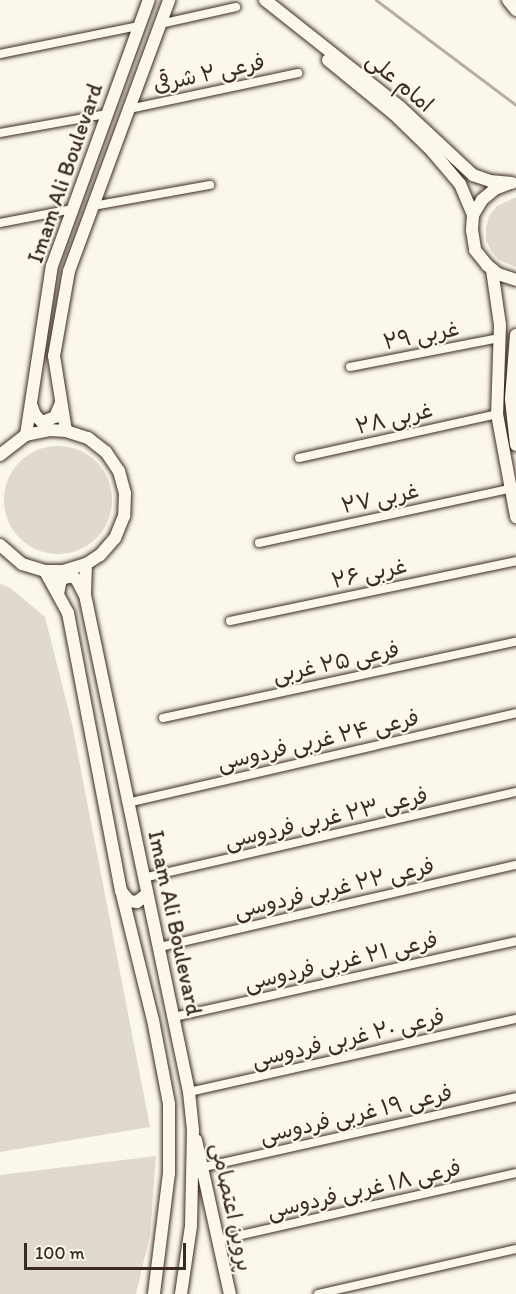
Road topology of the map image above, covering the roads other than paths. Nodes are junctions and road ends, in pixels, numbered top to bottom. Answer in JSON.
{"nodes":[{"id":1,"x":142,"y":0,"type":"edge"},
{"id":2,"x":149,"y":0,"type":"edge"},
{"id":3,"x":254,"y":0,"type":"edge"},
{"id":4,"x":265,"y":0,"type":"edge"},
{"id":5,"x":508,"y":0,"type":"edge"},
{"id":6,"x":169,"y":1,"type":"edge"},
{"id":7,"x":236,"y":7,"type":"dead end"},
{"id":8,"x":516,"y":10,"type":"edge"},
{"id":9,"x":160,"y":24,"type":"junction"},
{"id":10,"x":139,"y":26,"type":"junction"},
{"id":11,"x":0,"y":54,"type":"edge"},
{"id":12,"x":298,"y":73,"type":"dead end"},
{"id":13,"x":129,"y":109,"type":"junction"},
{"id":14,"x":107,"y":114,"type":"junction"},
{"id":15,"x":0,"y":133,"type":"edge"},
{"id":16,"x":514,"y":183,"type":"edge"},
{"id":17,"x":210,"y":185,"type":"dead end"},
{"id":18,"x":93,"y":206,"type":"junction"},
{"id":19,"x":73,"y":208,"type":"junction"},
{"id":20,"x":473,"y":215,"type":"junction"},
{"id":21,"x":0,"y":223,"type":"edge"},
{"id":22,"x":492,"y":270,"type":"junction"},
{"id":23,"x":516,"y":280,"type":"edge"},
{"id":24,"x":516,"y":335,"type":"edge"},
{"id":25,"x":499,"y":338,"type":"junction"},
{"id":26,"x":350,"y":368,"type":"dead end"},
{"id":27,"x":62,"y":402,"type":"junction"},
{"id":28,"x":31,"y":403,"type":"junction"},
{"id":29,"x":497,"y":414,"type":"junction"},
{"id":30,"x":66,"y":431,"type":"junction"},
{"id":31,"x":26,"y":435,"type":"junction"},
{"id":32,"x":516,"y":445,"type":"edge"},
{"id":33,"x":0,"y":455,"type":"edge"},
{"id":34,"x":299,"y":458,"type":"dead end"},
{"id":35,"x":513,"y":489,"type":"edge"},
{"id":36,"x":516,"y":517,"type":"edge"},
{"id":37,"x":259,"y":543,"type":"dead end"},
{"id":38,"x":1,"y":548,"type":"edge"},
{"id":39,"x":516,"y":561,"type":"edge"},
{"id":40,"x":86,"y":564,"type":"junction"},
{"id":41,"x":45,"y":571,"type":"junction"},
{"id":42,"x":58,"y":594,"type":"junction"},
{"id":43,"x":85,"y":595,"type":"junction"},
{"id":44,"x":230,"y":621,"type":"dead end"},
{"id":45,"x":516,"y":642,"type":"edge"},
{"id":46,"x":516,"y":713,"type":"edge"},
{"id":47,"x":164,"y":718,"type":"dead end"},
{"id":48,"x":516,"y":792,"type":"edge"},
{"id":49,"x":128,"y":803,"type":"junction"},
{"id":50,"x":516,"y":865,"type":"edge"},
{"id":51,"x":143,"y":878,"type":"junction"},
{"id":52,"x":121,"y":890,"type":"junction"},
{"id":53,"x":147,"y":894,"type":"junction"},
{"id":54,"x":156,"y":932,"type":"junction"},
{"id":55,"x":134,"y":940,"type":"junction"},
{"id":56,"x":516,"y":941,"type":"edge"},
{"id":57,"x":160,"y":947,"type":"junction"},
{"id":58,"x":174,"y":1017,"type":"junction"},
{"id":59,"x":516,"y":1019,"type":"edge"},
{"id":60,"x":189,"y":1092,"type":"junction"},
{"id":61,"x":516,"y":1097,"type":"edge"},
{"id":62,"x":193,"y":1130,"type":"junction"},
{"id":63,"x":204,"y":1167,"type":"junction"},
{"id":64,"x":516,"y":1173,"type":"edge"},
{"id":65,"x":219,"y":1240,"type":"junction"},
{"id":66,"x":516,"y":1249,"type":"edge"},
{"id":67,"x":154,"y":1294,"type":"edge"},
{"id":68,"x":181,"y":1294,"type":"edge"},
{"id":69,"x":230,"y":1294,"type":"edge"},
{"id":70,"x":318,"y":1294,"type":"edge"}],
"edges":[{"from":1,"to":10,"type":"main road"},
{"from":2,"to":10,"type":"main road","name":"Imam Ali Boulevard"},
{"from":3,"to":20,"type":"main road","name":"امام علی"},
{"from":4,"to":16,"type":"main road","name":"امام علی"},
{"from":5,"to":8,"type":"main road"},
{"from":6,"to":9,"type":"main road","name":"Imam Ali Boulevard"},
{"from":7,"to":9,"type":"street"},
{"from":9,"to":13,"type":"main road","name":"Imam Ali Boulevard"},
{"from":10,"to":11,"type":"street"},
{"from":10,"to":14,"type":"main road","name":"Imam Ali Boulevard"},
{"from":12,"to":13,"type":"street","name":"فرعی ۲ شرقی"},
{"from":13,"to":18,"type":"main road","name":"Imam Ali Boulevard"},
{"from":14,"to":15,"type":"street"},
{"from":14,"to":19,"type":"main road","name":"Imam Ali Boulevard"},
{"from":16,"to":20,"type":"main road"},
{"from":17,"to":18,"type":"street"},
{"from":18,"to":27,"type":"main road","name":"Imam Ali Boulevard"},
{"from":19,"to":21,"type":"street"},
{"from":19,"to":28,"type":"main road","name":"Imam Ali Boulevard"},
{"from":20,"to":22,"type":"main road","name":"امام علی"},
{"from":22,"to":23,"type":"main road"},
{"from":22,"to":25,"type":"main road"},
{"from":24,"to":32,"type":"main road"},
{"from":25,"to":26,"type":"street","name":"۲۹ غربی"},
{"from":25,"to":29,"type":"main road"},
{"from":27,"to":28,"type":"main road"},
{"from":27,"to":30,"type":"main road","name":"Imam Ali Boulevard"},
{"from":28,"to":31,"type":"main road","name":"Imam Ali Boulevard"},
{"from":29,"to":34,"type":"street","name":"۲۸ غربی"},
{"from":29,"to":35,"type":"main road"},
{"from":30,"to":31,"type":"main road"},
{"from":30,"to":40,"type":"main road"},
{"from":31,"to":33,"type":"main road"},
{"from":35,"to":36,"type":"main road"},
{"from":35,"to":37,"type":"street","name":"۲۷ غربی"},
{"from":38,"to":41,"type":"main road"},
{"from":39,"to":44,"type":"street","name":"۲۶ غربی"},
{"from":40,"to":41,"type":"main road"},
{"from":40,"to":43,"type":"main road","name":"Imam Ali Boulevard"},
{"from":41,"to":42,"type":"main road","name":"Imam Ali Boulevard"},
{"from":42,"to":43,"type":"main road"},
{"from":42,"to":52,"type":"main road","name":"Imam Ali Boulevard"},
{"from":43,"to":49,"type":"main road","name":"Imam Ali Boulevard"},
{"from":45,"to":47,"type":"street","name":"فرعی ۲۵ غربی"},
{"from":46,"to":49,"type":"street","name":"فرعی ۲۴ غربی فردوسی"},
{"from":48,"to":51,"type":"street","name":"فرعی ۲۳ غربی فردوسی"},
{"from":49,"to":51,"type":"main road","name":"Imam Ali Boulevard"},
{"from":50,"to":57,"type":"street","name":"فرعی ۲۲ غربی فردوسی"},
{"from":51,"to":53,"type":"main road","name":"Imam Ali Boulevard"},
{"from":52,"to":53,"type":"main road"},
{"from":52,"to":55,"type":"main road","name":"Imam Ali Boulevard"},
{"from":53,"to":54,"type":"main road","name":"Imam Ali Boulevard"},
{"from":54,"to":55,"type":"main road"},
{"from":54,"to":57,"type":"main road","name":"Imam Ali Boulevard"},
{"from":55,"to":67,"type":"main road","name":"Imam Ali Boulevard"},
{"from":56,"to":58,"type":"street","name":"فرعی ۲۱ غربی فردوسی"},
{"from":57,"to":58,"type":"main road","name":"Imam Ali Boulevard"},
{"from":58,"to":60,"type":"main road","name":"Imam Ali Boulevard"},
{"from":59,"to":60,"type":"street","name":"فرعی ۲۰ غربی فردوسی"},
{"from":60,"to":62,"type":"main road","name":"Imam Ali Boulevard"},
{"from":61,"to":63,"type":"street","name":"فرعی ۱۹ غربی فردوسی"},
{"from":62,"to":63,"type":"main road","name":"پروین اعتصامی"},
{"from":62,"to":68,"type":"main road","name":"Imam Ali Boulevard"},
{"from":63,"to":65,"type":"main road","name":"پروین اعتصامی"},
{"from":64,"to":65,"type":"street","name":"فرعی ۱۸ غربی فردوسی"},
{"from":65,"to":69,"type":"main road","name":"پروین اعتصامی"},
{"from":66,"to":70,"type":"street"}]}
